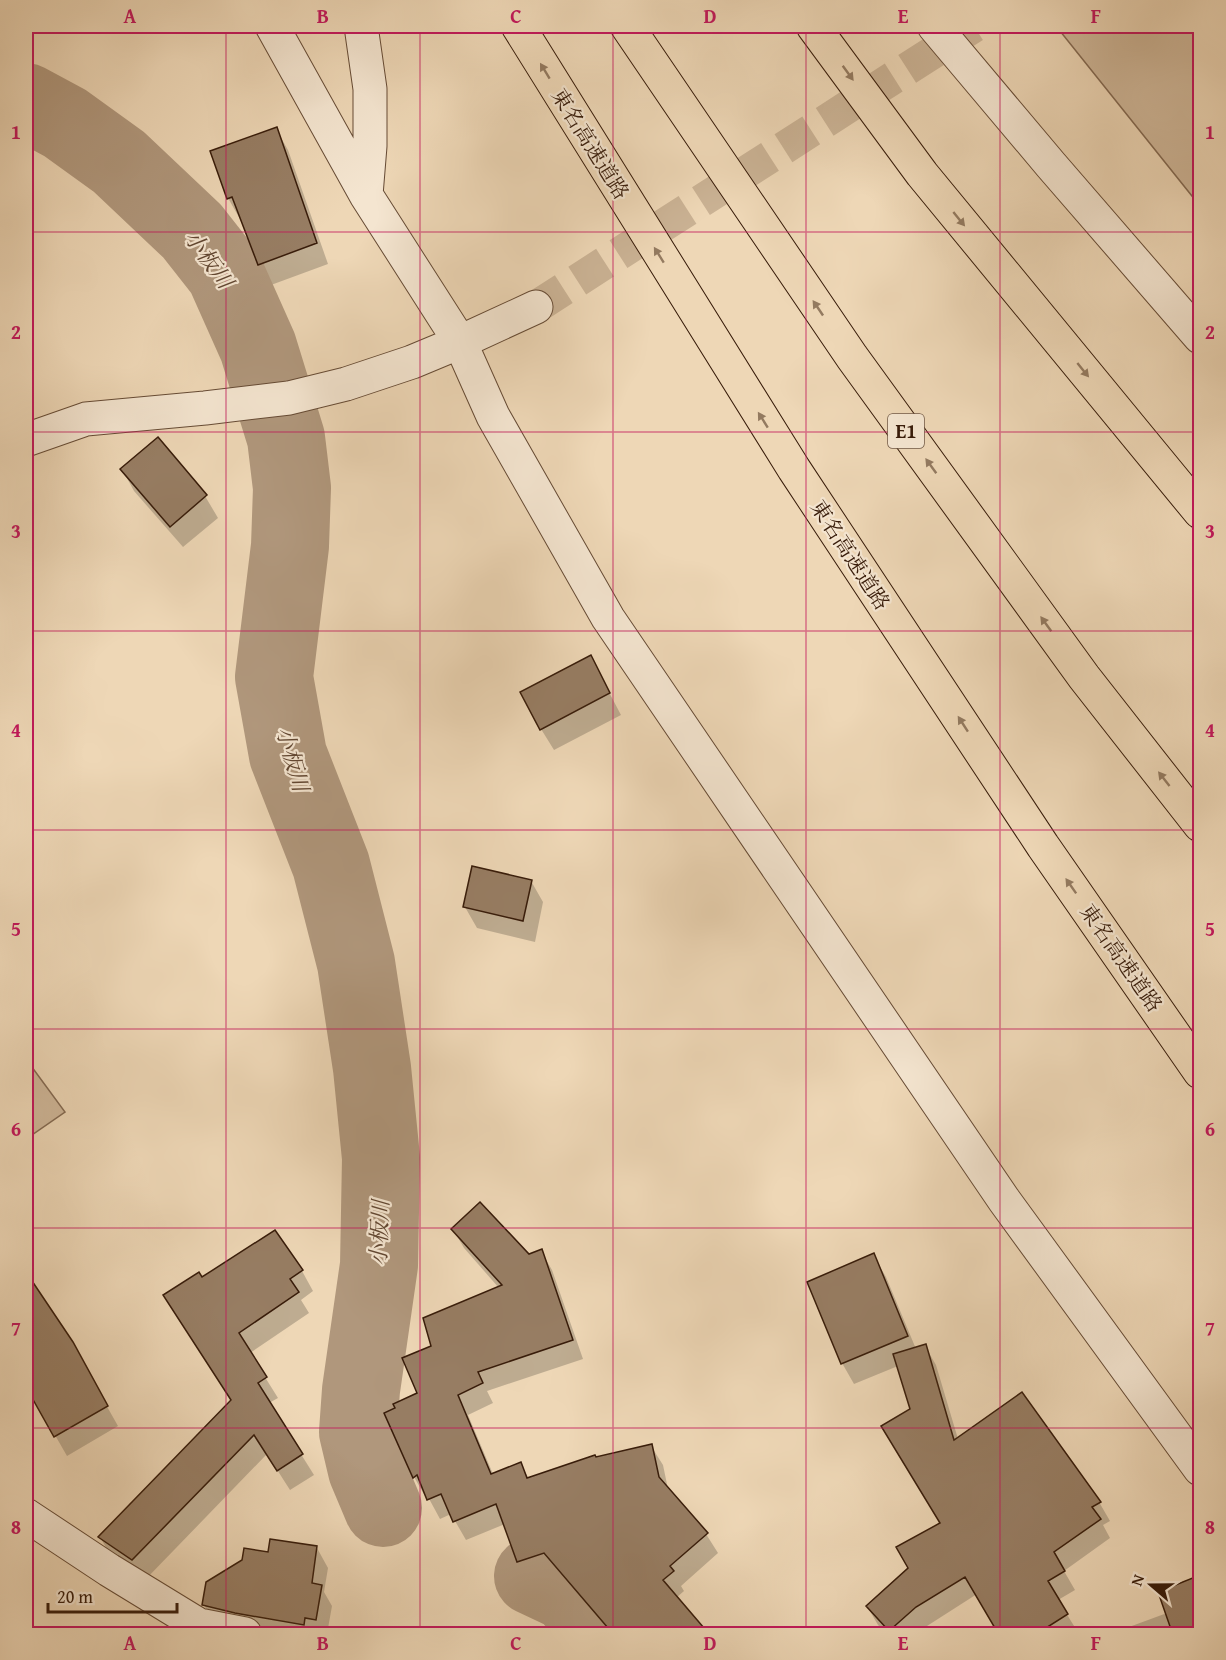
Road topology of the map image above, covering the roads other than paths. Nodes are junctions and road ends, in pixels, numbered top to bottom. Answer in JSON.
{"nodes":[{"id":1,"x":272,"y":26,"type":"edge"},
{"id":2,"x":361,"y":26,"type":"edge"},
{"id":3,"x":518,"y":26,"type":"edge"},
{"id":4,"x":627,"y":26,"type":"edge"},
{"id":5,"x":813,"y":26,"type":"edge"},
{"id":6,"x":933,"y":26,"type":"edge"},
{"id":7,"x":366,"y":195,"type":"junction"},
{"id":8,"x":536,"y":308,"type":"tunnel mouth"},
{"id":9,"x":1200,"y":337,"type":"edge"},
{"id":10,"x":460,"y":342,"type":"junction"},
{"id":11,"x":26,"y":440,"type":"edge"},
{"id":12,"x":1200,"y":512,"type":"edge"},
{"id":13,"x":1200,"y":825,"type":"edge"},
{"id":14,"x":1200,"y":1072,"type":"edge"},
{"id":15,"x":1200,"y":1469,"type":"edge"},
{"id":16,"x":26,"y":1515,"type":"edge"},
{"id":17,"x":245,"y":1635,"type":"edge"}],
"edges":[{"from":1,"to":7,"type":"street"},
{"from":2,"to":7,"type":"street"},
{"from":14,"to":3,"type":"highway","name":"東名高速道路","one_way":true},
{"from":13,"to":4,"type":"highway","number":"E1","one_way":true},
{"from":5,"to":12,"type":"highway","one_way":true},
{"from":6,"to":9,"type":"street"},
{"from":7,"to":10,"type":"street"},
{"from":8,"to":10,"type":"street"},
{"from":10,"to":11,"type":"street"},
{"from":10,"to":15,"type":"street"},
{"from":16,"to":17,"type":"street"}]}
